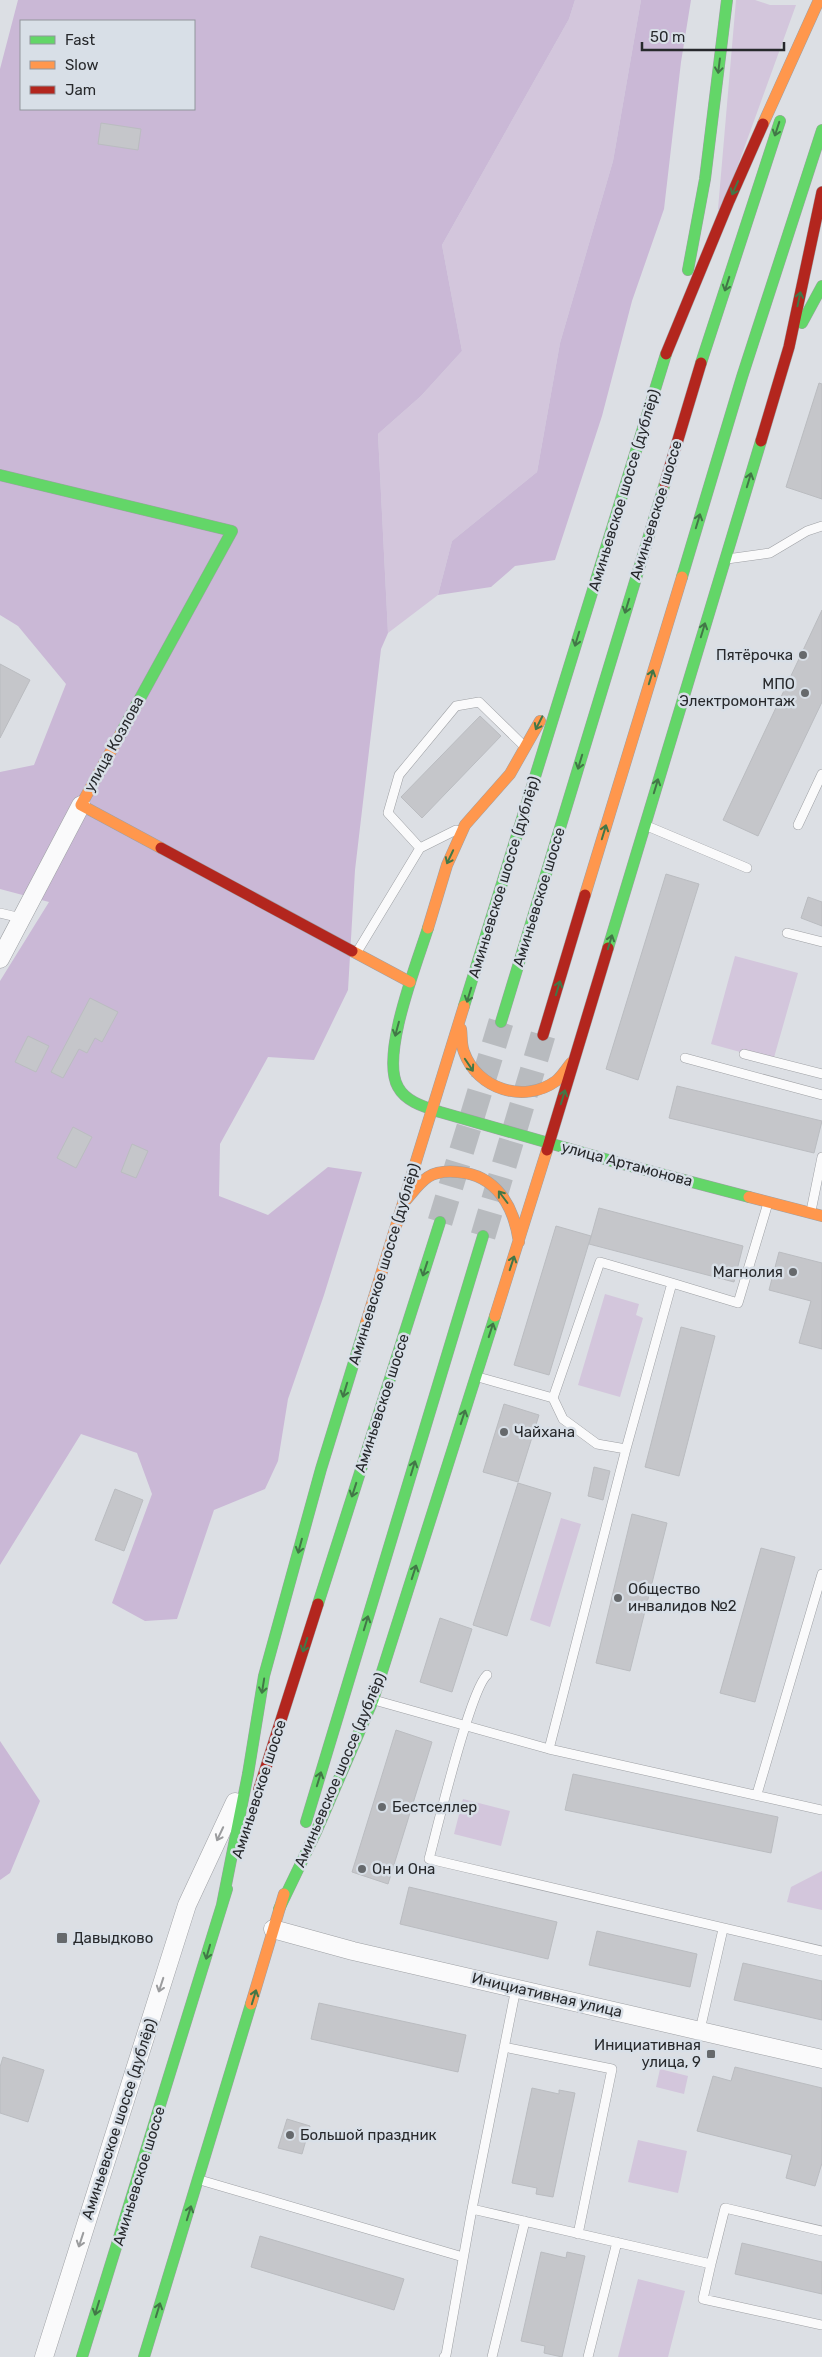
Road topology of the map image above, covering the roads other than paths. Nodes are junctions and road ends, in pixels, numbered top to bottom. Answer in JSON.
{"nodes":[{"id":1,"x":727,"y":0,"type":"edge"},
{"id":2,"x":819,"y":0,"type":"edge"},
{"id":3,"x":822,"y":130,"type":"edge"},
{"id":4,"x":822,"y":192,"type":"edge"},
{"id":5,"x":822,"y":286,"type":"edge"},
{"id":6,"x":670,"y":342,"type":"junction"},
{"id":7,"x":789,"y":347,"type":"junction"},
{"id":8,"x":0,"y":475,"type":"edge"},
{"id":9,"x":822,"y":526,"type":"edge"},
{"id":10,"x":724,"y":560,"type":"junction"},
{"id":11,"x":570,"y":664,"type":"junction"},
{"id":12,"x":526,"y":748,"type":"junction"},
{"id":13,"x":822,"y":774,"type":"edge"},
{"id":14,"x":80,"y":804,"type":"junction"},
{"id":15,"x":465,"y":825,"type":"junction"},
{"id":16,"x":798,"y":825,"type":"dead end"},
{"id":17,"x":644,"y":826,"type":"junction"},
{"id":18,"x":420,"y":848,"type":"junction"},
{"id":19,"x":747,"y":868,"type":"dead end"},
{"id":20,"x":0,"y":913,"type":"edge"},
{"id":21,"x":21,"y":918,"type":"junction"},
{"id":22,"x":787,"y":933,"type":"dead end"},
{"id":23,"x":822,"y":942,"type":"edge"},
{"id":24,"x":356,"y":954,"type":"junction"},
{"id":25,"x":0,"y":959,"type":"edge"},
{"id":26,"x":410,"y":982,"type":"junction"},
{"id":27,"x":461,"y":1019,"type":"junction"},
{"id":28,"x":501,"y":1022,"type":"tunnel mouth"},
{"id":29,"x":544,"y":1035,"type":"tunnel mouth"},
{"id":30,"x":744,"y":1054,"type":"dead end"},
{"id":31,"x":576,"y":1055,"type":"junction"},
{"id":32,"x":685,"y":1058,"type":"dead end"},
{"id":33,"x":822,"y":1074,"type":"edge"},
{"id":34,"x":822,"y":1095,"type":"edge"},
{"id":35,"x":433,"y":1108,"type":"junction"},
{"id":36,"x":549,"y":1144,"type":"junction"},
{"id":37,"x":822,"y":1157,"type":"edge"},
{"id":38,"x":768,"y":1202,"type":"junction"},
{"id":39,"x":404,"y":1203,"type":"junction"},
{"id":40,"x":810,"y":1213,"type":"junction"},
{"id":41,"x":822,"y":1216,"type":"edge"},
{"id":42,"x":440,"y":1222,"type":"tunnel mouth"},
{"id":43,"x":483,"y":1236,"type":"tunnel mouth"},
{"id":44,"x":519,"y":1242,"type":"junction"},
{"id":45,"x":672,"y":1283,"type":"junction"},
{"id":46,"x":476,"y":1376,"type":"junction"},
{"id":47,"x":554,"y":1398,"type":"junction"},
{"id":48,"x":626,"y":1449,"type":"junction"},
{"id":49,"x":822,"y":1574,"type":"edge"},
{"id":50,"x":487,"y":1676,"type":"dead end"},
{"id":51,"x":373,"y":1700,"type":"junction"},
{"id":52,"x":466,"y":1726,"type":"junction"},
{"id":53,"x":549,"y":1749,"type":"junction"},
{"id":54,"x":248,"y":1774,"type":"junction"},
{"id":55,"x":757,"y":1794,"type":"junction"},
{"id":56,"x":822,"y":1810,"type":"edge"},
{"id":57,"x":222,"y":1905,"type":"junction"},
{"id":58,"x":279,"y":1909,"type":"junction"},
{"id":59,"x":273,"y":1929,"type":"junction"},
{"id":60,"x":723,"y":1929,"type":"junction"},
{"id":61,"x":822,"y":1952,"type":"edge"},
{"id":62,"x":516,"y":1988,"type":"junction"},
{"id":63,"x":700,"y":2030,"type":"junction"},
{"id":64,"x":504,"y":2047,"type":"junction"},
{"id":65,"x":822,"y":2059,"type":"edge"},
{"id":66,"x":199,"y":2180,"type":"junction"},
{"id":67,"x":472,"y":2209,"type":"junction"},
{"id":68,"x":525,"y":2221,"type":"junction"},
{"id":69,"x":822,"y":2231,"type":"edge"},
{"id":70,"x":578,"y":2234,"type":"junction"},
{"id":71,"x":617,"y":2242,"type":"junction"},
{"id":72,"x":463,"y":2257,"type":"junction"},
{"id":73,"x":711,"y":2264,"type":"junction"},
{"id":74,"x":822,"y":2325,"type":"edge"},
{"id":75,"x":448,"y":2356,"type":"edge"},
{"id":76,"x":44,"y":2357,"type":"edge"},
{"id":77,"x":82,"y":2357,"type":"edge"},
{"id":78,"x":144,"y":2357,"type":"edge"},
{"id":79,"x":492,"y":2357,"type":"edge"},
{"id":80,"x":588,"y":2357,"type":"edge"}],
"edges":[{"from":1,"to":6,"type":"main road","one_way":true},
{"from":2,"to":6,"type":"main road","name":"Аминьевское шоссе (дублёр)","one_way":true},
{"from":2,"to":28,"type":"main road","name":"Аминьевское шоссе","one_way":true},
{"from":29,"to":3,"type":"main road","one_way":true},
{"from":7,"to":4,"type":"main road","name":"Аминьевское шоссе (дублёр)","one_way":true},
{"from":5,"to":7,"type":"main road"},
{"from":6,"to":11,"type":"main road","name":"Аминьевское шоссе (дублёр)","one_way":true},
{"from":10,"to":7,"type":"main road","name":"Аминьевское шоссе (дублёр)","one_way":true},
{"from":8,"to":14,"type":"main road","name":"улица Козлова"},
{"from":9,"to":10,"type":"lane"},
{"from":17,"to":10,"type":"main road","name":"Аминьевское шоссе (дублёр)","one_way":true},
{"from":11,"to":12,"type":"main road","name":"улица Артамонова","one_way":true},
{"from":11,"to":27,"type":"main road","name":"Аминьевское шоссе (дублёр)","one_way":true},
{"from":12,"to":15,"type":"main road","name":"улица Артамонова"},
{"from":12,"to":18,"type":"lane"},
{"from":13,"to":16,"type":"lane"},
{"from":14,"to":21,"type":"street","name":"улица Козлова"},
{"from":14,"to":24,"type":"main road"},
{"from":15,"to":18,"type":"lane"},
{"from":15,"to":26,"type":"main road","name":"улица Артамонова","one_way":true},
{"from":17,"to":19,"type":"lane"},
{"from":31,"to":17,"type":"main road","name":"Аминьевское шоссе (дублёр)","one_way":true},
{"from":18,"to":24,"type":"lane"},
{"from":20,"to":21,"type":"lane"},
{"from":21,"to":25,"type":"street","name":"улица Козлова"},
{"from":22,"to":23,"type":"lane"},
{"from":24,"to":26,"type":"main road"},
{"from":26,"to":35,"type":"main road","name":"улица Артамонова","one_way":true},
{"from":27,"to":31,"type":"main road","one_way":true},
{"from":27,"to":35,"type":"main road","name":"Аминьевское шоссе (дублёр)"},
{"from":30,"to":33,"type":"lane"},
{"from":36,"to":31,"type":"main road","name":"Аминьевское шоссе (дублёр)","one_way":true},
{"from":32,"to":34,"type":"lane"},
{"from":35,"to":36,"type":"main road","name":"улица Артамонова"},
{"from":35,"to":39,"type":"main road","name":"Аминьевское шоссе (дублёр)"},
{"from":36,"to":38,"type":"main road","name":"улица Артамонова"},
{"from":36,"to":44,"type":"main road","name":"Аминьевское шоссе (дублёр)"},
{"from":37,"to":40,"type":"lane"},
{"from":38,"to":40,"type":"main road","name":"улица Артамонова"},
{"from":38,"to":45,"type":"lane"},
{"from":44,"to":39,"type":"main road","one_way":true},
{"from":39,"to":54,"type":"main road","name":"Аминьевское шоссе (дублёр)","one_way":true},
{"from":40,"to":41,"type":"main road","name":"улица Артамонова"},
{"from":42,"to":57,"type":"main road","name":"Аминьевское шоссе","one_way":true},
{"from":58,"to":43,"type":"main road","one_way":true},
{"from":46,"to":44,"type":"main road","name":"Аминьевское шоссе (дублёр)","one_way":true},
{"from":45,"to":47,"type":"lane"},
{"from":45,"to":48,"type":"lane"},
{"from":46,"to":47,"type":"lane"},
{"from":51,"to":46,"type":"main road","name":"Аминьевское шоссе (дублёр)","one_way":true},
{"from":47,"to":48,"type":"lane"},
{"from":48,"to":53,"type":"lane"},
{"from":49,"to":55,"type":"lane"},
{"from":50,"to":52,"type":"lane"},
{"from":51,"to":52,"type":"lane"},
{"from":51,"to":58,"type":"main road","name":"Аминьевское шоссе (дублёр)"},
{"from":52,"to":53,"type":"lane"},
{"from":52,"to":60,"type":"lane"},
{"from":53,"to":55,"type":"lane"},
{"from":54,"to":57,"type":"main road","name":"Аминьевское шоссе (дублёр)"},
{"from":54,"to":76,"type":"street","name":"Аминьевское шоссе (дублёр)","one_way":true},
{"from":55,"to":56,"type":"lane"},
{"from":57,"to":77,"type":"main road","name":"Аминьевское шоссе","one_way":true},
{"from":58,"to":59,"type":"main road"},
{"from":59,"to":62,"type":"street","name":"Инициативная улица"},
{"from":66,"to":59,"type":"main road","one_way":true},
{"from":60,"to":61,"type":"lane"},
{"from":60,"to":63,"type":"lane"},
{"from":62,"to":63,"type":"street","name":"Инициативная улица"},
{"from":62,"to":64,"type":"lane"},
{"from":63,"to":65,"type":"street","name":"Инициативная улица"},
{"from":64,"to":67,"type":"lane"},
{"from":64,"to":70,"type":"lane"},
{"from":66,"to":72,"type":"lane"},
{"from":78,"to":66,"type":"main road","one_way":true},
{"from":67,"to":68,"type":"lane"},
{"from":67,"to":72,"type":"lane"},
{"from":68,"to":70,"type":"lane"},
{"from":68,"to":79,"type":"lane"},
{"from":69,"to":73,"type":"lane"},
{"from":70,"to":71,"type":"lane"},
{"from":71,"to":73,"type":"lane"},
{"from":71,"to":80,"type":"lane"},
{"from":72,"to":75,"type":"lane"},
{"from":73,"to":74,"type":"lane"}]}
